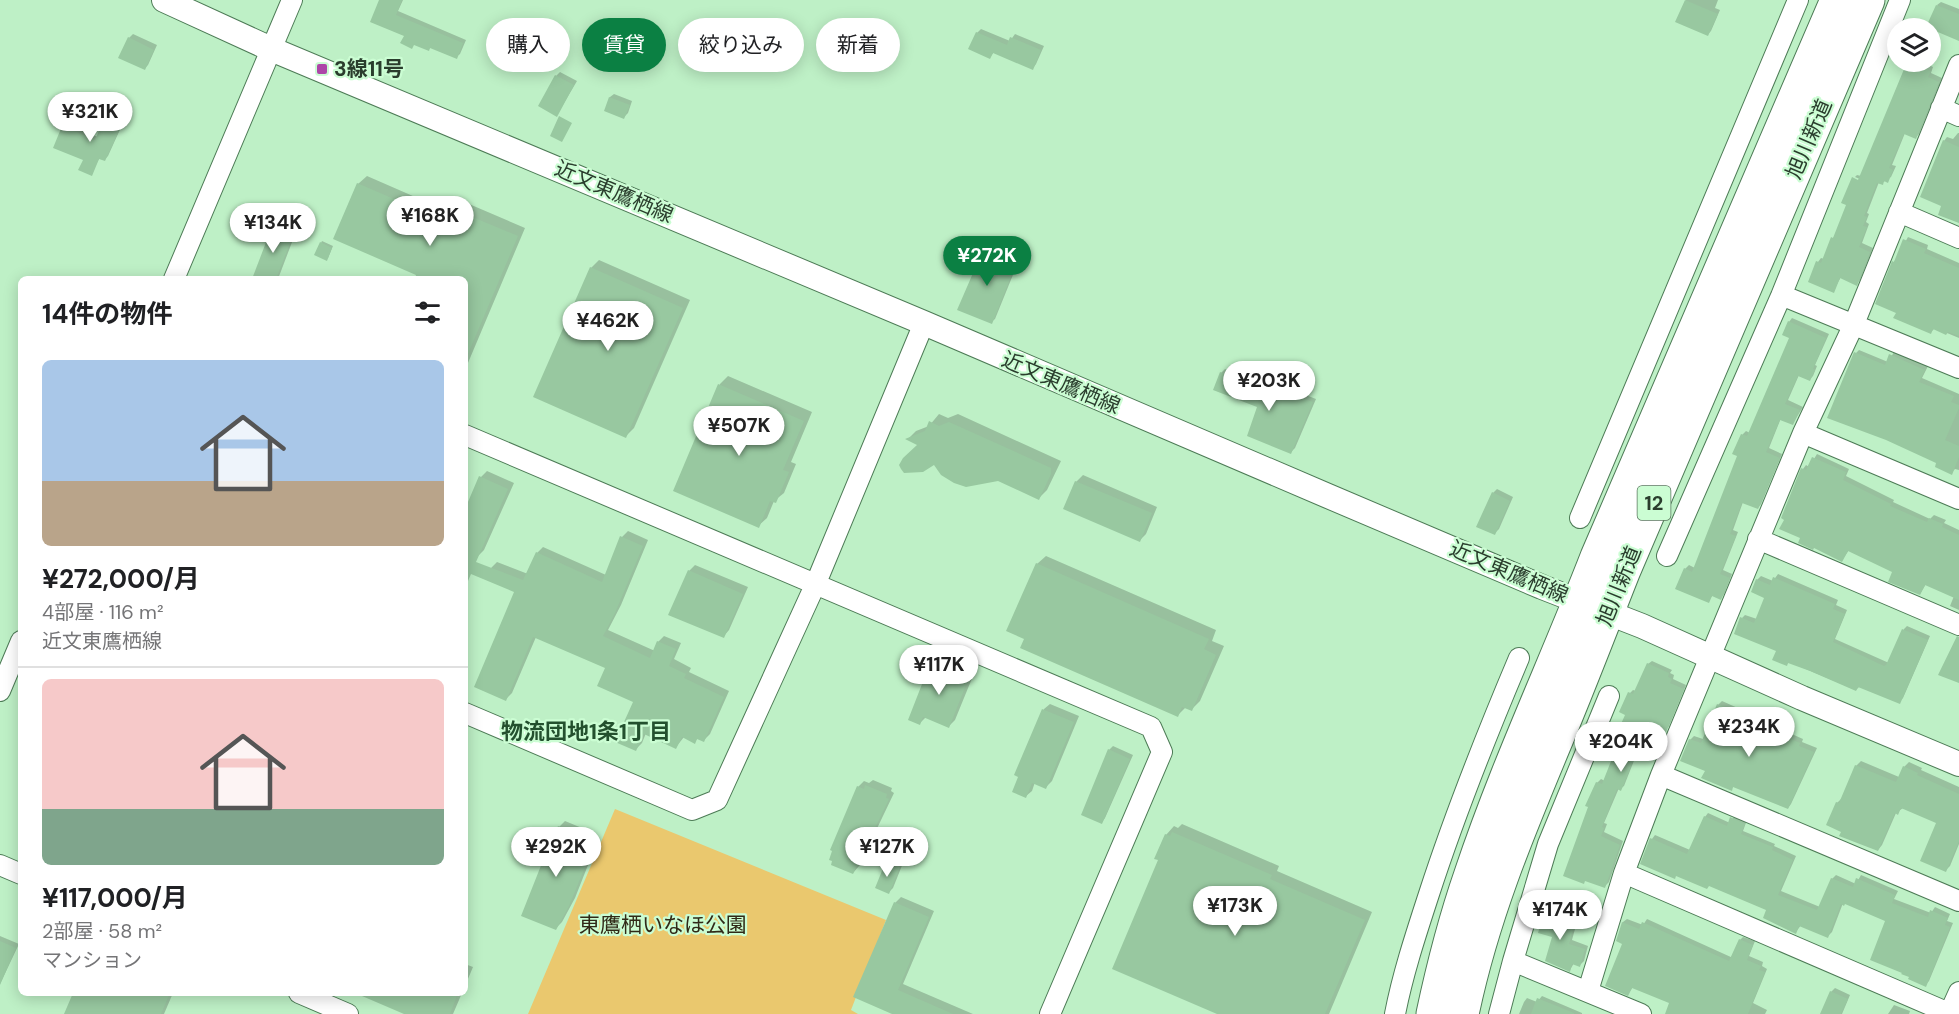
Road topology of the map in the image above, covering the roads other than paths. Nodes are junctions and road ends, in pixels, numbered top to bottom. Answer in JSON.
{"nodes":[{"id":1,"x":164,"y":0,"type":"edge"},
{"id":2,"x":292,"y":0,"type":"edge"},
{"id":3,"x":1798,"y":0,"type":"edge"},
{"id":4,"x":1837,"y":0,"type":"edge"},
{"id":5,"x":1868,"y":0,"type":"edge"},
{"id":6,"x":1900,"y":0,"type":"edge"},
{"id":7,"x":1787,"y":25,"type":"junction"},
{"id":8,"x":1820,"y":39,"type":"junction"},
{"id":9,"x":271,"y":49,"type":"junction"},
{"id":10,"x":1959,"y":65,"type":"edge"},
{"id":11,"x":1941,"y":108,"type":"junction"},
{"id":12,"x":1959,"y":116,"type":"edge"},
{"id":13,"x":1899,"y":212,"type":"junction"},
{"id":14,"x":1959,"y":238,"type":"edge"},
{"id":15,"x":175,"y":276,"type":"edge"},
{"id":16,"x":1781,"y":296,"type":"junction"},
{"id":17,"x":924,"y":323,"type":"junction"},
{"id":18,"x":1854,"y":324,"type":"junction"},
{"id":19,"x":1959,"y":368,"type":"edge"},
{"id":20,"x":1803,"y":433,"type":"junction"},
{"id":21,"x":468,"y":436,"type":"edge"},
{"id":22,"x":1624,"y":456,"type":"junction"},
{"id":23,"x":1674,"y":457,"type":"junction"},
{"id":24,"x":1704,"y":471,"type":"junction"},
{"id":25,"x":1959,"y":499,"type":"edge"},
{"id":26,"x":1580,"y":518,"type":"dead end"},
{"id":27,"x":1758,"y":539,"type":"junction"},
{"id":28,"x":1667,"y":556,"type":"dead end"},
{"id":29,"x":816,"y":583,"type":"junction"},
{"id":30,"x":1594,"y":607,"type":"junction"},
{"id":31,"x":1959,"y":625,"type":"edge"},
{"id":32,"x":18,"y":648,"type":"edge"},
{"id":33,"x":1518,"y":658,"type":"dead end"},
{"id":34,"x":1711,"y":658,"type":"junction"},
{"id":35,"x":0,"y":691,"type":"edge"},
{"id":36,"x":1609,"y":696,"type":"dead end"},
{"id":37,"x":468,"y":714,"type":"edge"},
{"id":38,"x":1568,"y":752,"type":"junction"},
{"id":39,"x":1959,"y":764,"type":"edge"},
{"id":40,"x":1661,"y":775,"type":"junction"},
{"id":41,"x":1439,"y":862,"type":"junction"},
{"id":42,"x":0,"y":865,"type":"edge"},
{"id":43,"x":18,"y":873,"type":"edge"},
{"id":44,"x":1624,"y":873,"type":"junction"},
{"id":45,"x":1470,"y":874,"type":"junction"},
{"id":46,"x":1959,"y":901,"type":"edge"},
{"id":47,"x":1512,"y":961,"type":"junction"},
{"id":48,"x":1588,"y":991,"type":"junction"},
{"id":49,"x":1959,"y":992,"type":"edge"},
{"id":50,"x":306,"y":996,"type":"edge"},
{"id":51,"x":348,"y":1014,"type":"edge"},
{"id":52,"x":1050,"y":1014,"type":"edge"},
{"id":53,"x":1395,"y":1014,"type":"edge"},
{"id":54,"x":1433,"y":1014,"type":"edge"},
{"id":55,"x":1462,"y":1014,"type":"edge"},
{"id":56,"x":1499,"y":1014,"type":"edge"},
{"id":57,"x":1641,"y":1014,"type":"edge"},
{"id":58,"x":1950,"y":1014,"type":"edge"}],
"edges":[{"from":1,"to":9,"type":"street","name":"近文東鷹栖線"},
{"from":2,"to":9,"type":"street"},
{"from":3,"to":7,"type":"street"},
{"from":4,"to":8,"type":"highway","name":"旭川新道","number":"12"},
{"from":5,"to":23,"type":"highway","name":"旭川新道","number":"12"},
{"from":6,"to":16,"type":"street"},
{"from":7,"to":8,"type":"street"},
{"from":7,"to":22,"type":"street"},
{"from":8,"to":22,"type":"highway","name":"旭川新道","number":"12"},
{"from":9,"to":15,"type":"street"},
{"from":9,"to":17,"type":"street","name":"近文東鷹栖線"},
{"from":10,"to":11,"type":"street"},
{"from":11,"to":12,"type":"street"},
{"from":11,"to":13,"type":"street"},
{"from":13,"to":14,"type":"street"},
{"from":13,"to":18,"type":"street"},
{"from":16,"to":18,"type":"street"},
{"from":16,"to":24,"type":"street"},
{"from":17,"to":29,"type":"street"},
{"from":17,"to":30,"type":"street","name":"近文東鷹栖線"},
{"from":18,"to":19,"type":"street"},
{"from":18,"to":20,"type":"street"},
{"from":20,"to":25,"type":"street"},
{"from":20,"to":27,"type":"street"},
{"from":21,"to":29,"type":"street"},
{"from":22,"to":26,"type":"street"},
{"from":22,"to":30,"type":"highway","name":"旭川新道","number":"12"},
{"from":23,"to":24,"type":"street"},
{"from":23,"to":30,"type":"highway","name":"旭川新道","number":"12"},
{"from":24,"to":28,"type":"street"},
{"from":27,"to":31,"type":"street"},
{"from":27,"to":34,"type":"street"},
{"from":29,"to":37,"type":"street"},
{"from":29,"to":52,"type":"street"},
{"from":30,"to":34,"type":"street","name":"近文東鷹栖線"},
{"from":30,"to":38,"type":"highway","name":"旭川新道","number":"12"},
{"from":30,"to":45,"type":"highway","name":"旭川新道","number":"12"},
{"from":32,"to":35,"type":"street"},
{"from":33,"to":41,"type":"street"},
{"from":34,"to":39,"type":"street","name":"近文東鷹栖線"},
{"from":34,"to":40,"type":"street"},
{"from":36,"to":38,"type":"street"},
{"from":38,"to":47,"type":"street"},
{"from":38,"to":55,"type":"highway","name":"旭川新道","number":"12"},
{"from":40,"to":44,"type":"street"},
{"from":40,"to":46,"type":"street"},
{"from":41,"to":45,"type":"street"},
{"from":41,"to":53,"type":"street"},
{"from":42,"to":43,"type":"street"},
{"from":44,"to":48,"type":"street"},
{"from":44,"to":58,"type":"street"},
{"from":45,"to":54,"type":"highway","name":"旭川新道","number":"12"},
{"from":47,"to":48,"type":"street"},
{"from":47,"to":56,"type":"street"},
{"from":48,"to":57,"type":"street"},
{"from":49,"to":58,"type":"street"},
{"from":50,"to":51,"type":"street"}]}
